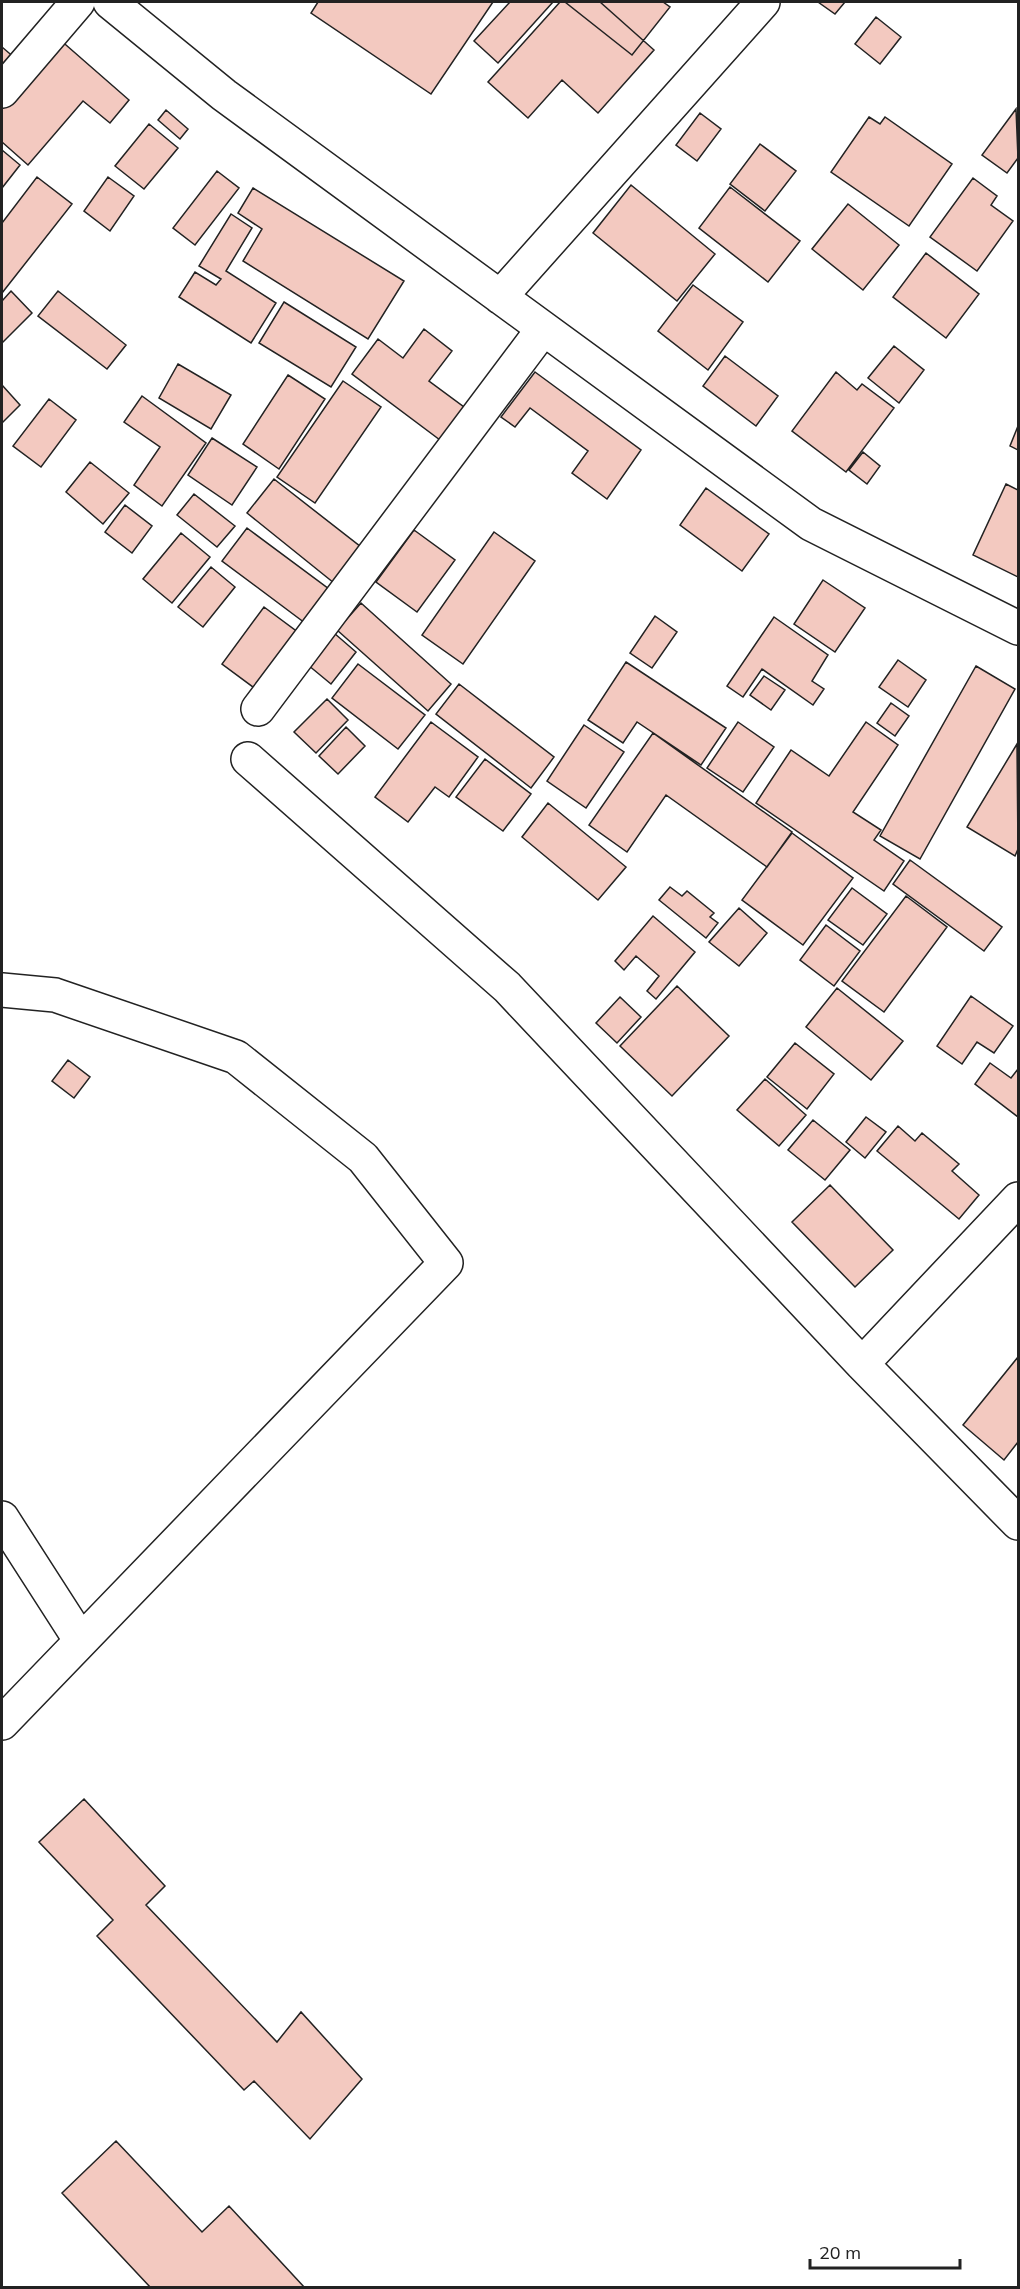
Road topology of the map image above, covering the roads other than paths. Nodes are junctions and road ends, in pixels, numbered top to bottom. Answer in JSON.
{"nodes":[{"id":1,"x":78,"y":2,"type":"edge"},
{"id":2,"x":110,"y":2,"type":"edge"},
{"id":3,"x":763,"y":2,"type":"edge"},
{"id":4,"x":2,"y":91,"type":"edge"},
{"id":5,"x":500,"y":297,"type":"junction"},
{"id":6,"x":543,"y":329,"type":"junction"},
{"id":7,"x":1018,"y":628,"type":"edge"},
{"id":8,"x":258,"y":709,"type":"dead end"},
{"id":9,"x":248,"y":759,"type":"dead end"},
{"id":10,"x":2,"y":990,"type":"edge"},
{"id":11,"x":1018,"y":1199,"type":"edge"},
{"id":12,"x":862,"y":1364,"type":"junction"},
{"id":13,"x":2,"y":1518,"type":"edge"},
{"id":14,"x":1018,"y":1523,"type":"edge"},
{"id":15,"x":81,"y":1641,"type":"junction"},
{"id":16,"x":2,"y":1724,"type":"edge"}],
"edges":[{"from":1,"to":4,"type":"street"},
{"from":2,"to":5,"type":"street"},
{"from":3,"to":5,"type":"street"},
{"from":5,"to":6,"type":"street"},
{"from":6,"to":7,"type":"street"},
{"from":6,"to":8,"type":"street"},
{"from":9,"to":12,"type":"street"},
{"from":10,"to":15,"type":"street"},
{"from":11,"to":12,"type":"street"},
{"from":12,"to":14,"type":"street"},
{"from":13,"to":15,"type":"street"},
{"from":15,"to":16,"type":"street"}]}
